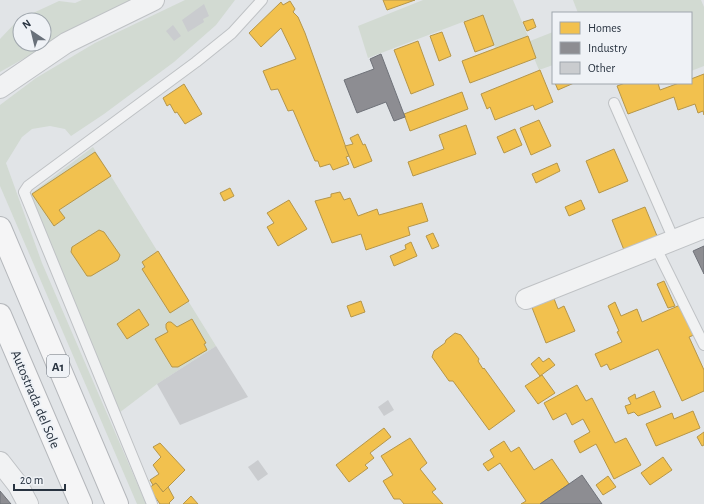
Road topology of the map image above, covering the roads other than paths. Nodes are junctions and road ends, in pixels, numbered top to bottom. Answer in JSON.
{"nodes":[{"id":1,"x":154,"y":0,"type":"edge"},
{"id":2,"x":262,"y":0,"type":"edge"},
{"id":3,"x":0,"y":88,"type":"edge"},
{"id":4,"x":614,"y":103,"type":"dead end"},
{"id":5,"x":0,"y":228,"type":"edge"},
{"id":6,"x":704,"y":228,"type":"edge"},
{"id":7,"x":674,"y":240,"type":"junction"},
{"id":8,"x":656,"y":248,"type":"junction"},
{"id":9,"x":526,"y":299,"type":"dead end"},
{"id":10,"x":0,"y":315,"type":"edge"},
{"id":11,"x":704,"y":345,"type":"edge"},
{"id":12,"x":0,"y":462,"type":"edge"},
{"id":13,"x":28,"y":504,"type":"edge"},
{"id":14,"x":81,"y":504,"type":"edge"},
{"id":15,"x":117,"y":504,"type":"edge"},
{"id":16,"x":152,"y":504,"type":"edge"}],
"edges":[{"from":1,"to":3,"type":"street"},
{"from":2,"to":16,"type":"lane"},
{"from":4,"to":7,"type":"lane"},
{"from":5,"to":15,"type":"highway","number":"A1"},
{"from":6,"to":7,"type":"street"},
{"from":7,"to":8,"type":"street"},
{"from":8,"to":9,"type":"street"},
{"from":8,"to":11,"type":"lane"},
{"from":10,"to":14,"type":"highway","name":"Autostrada del Sole","number":"A1"},
{"from":12,"to":13,"type":"street"}]}
